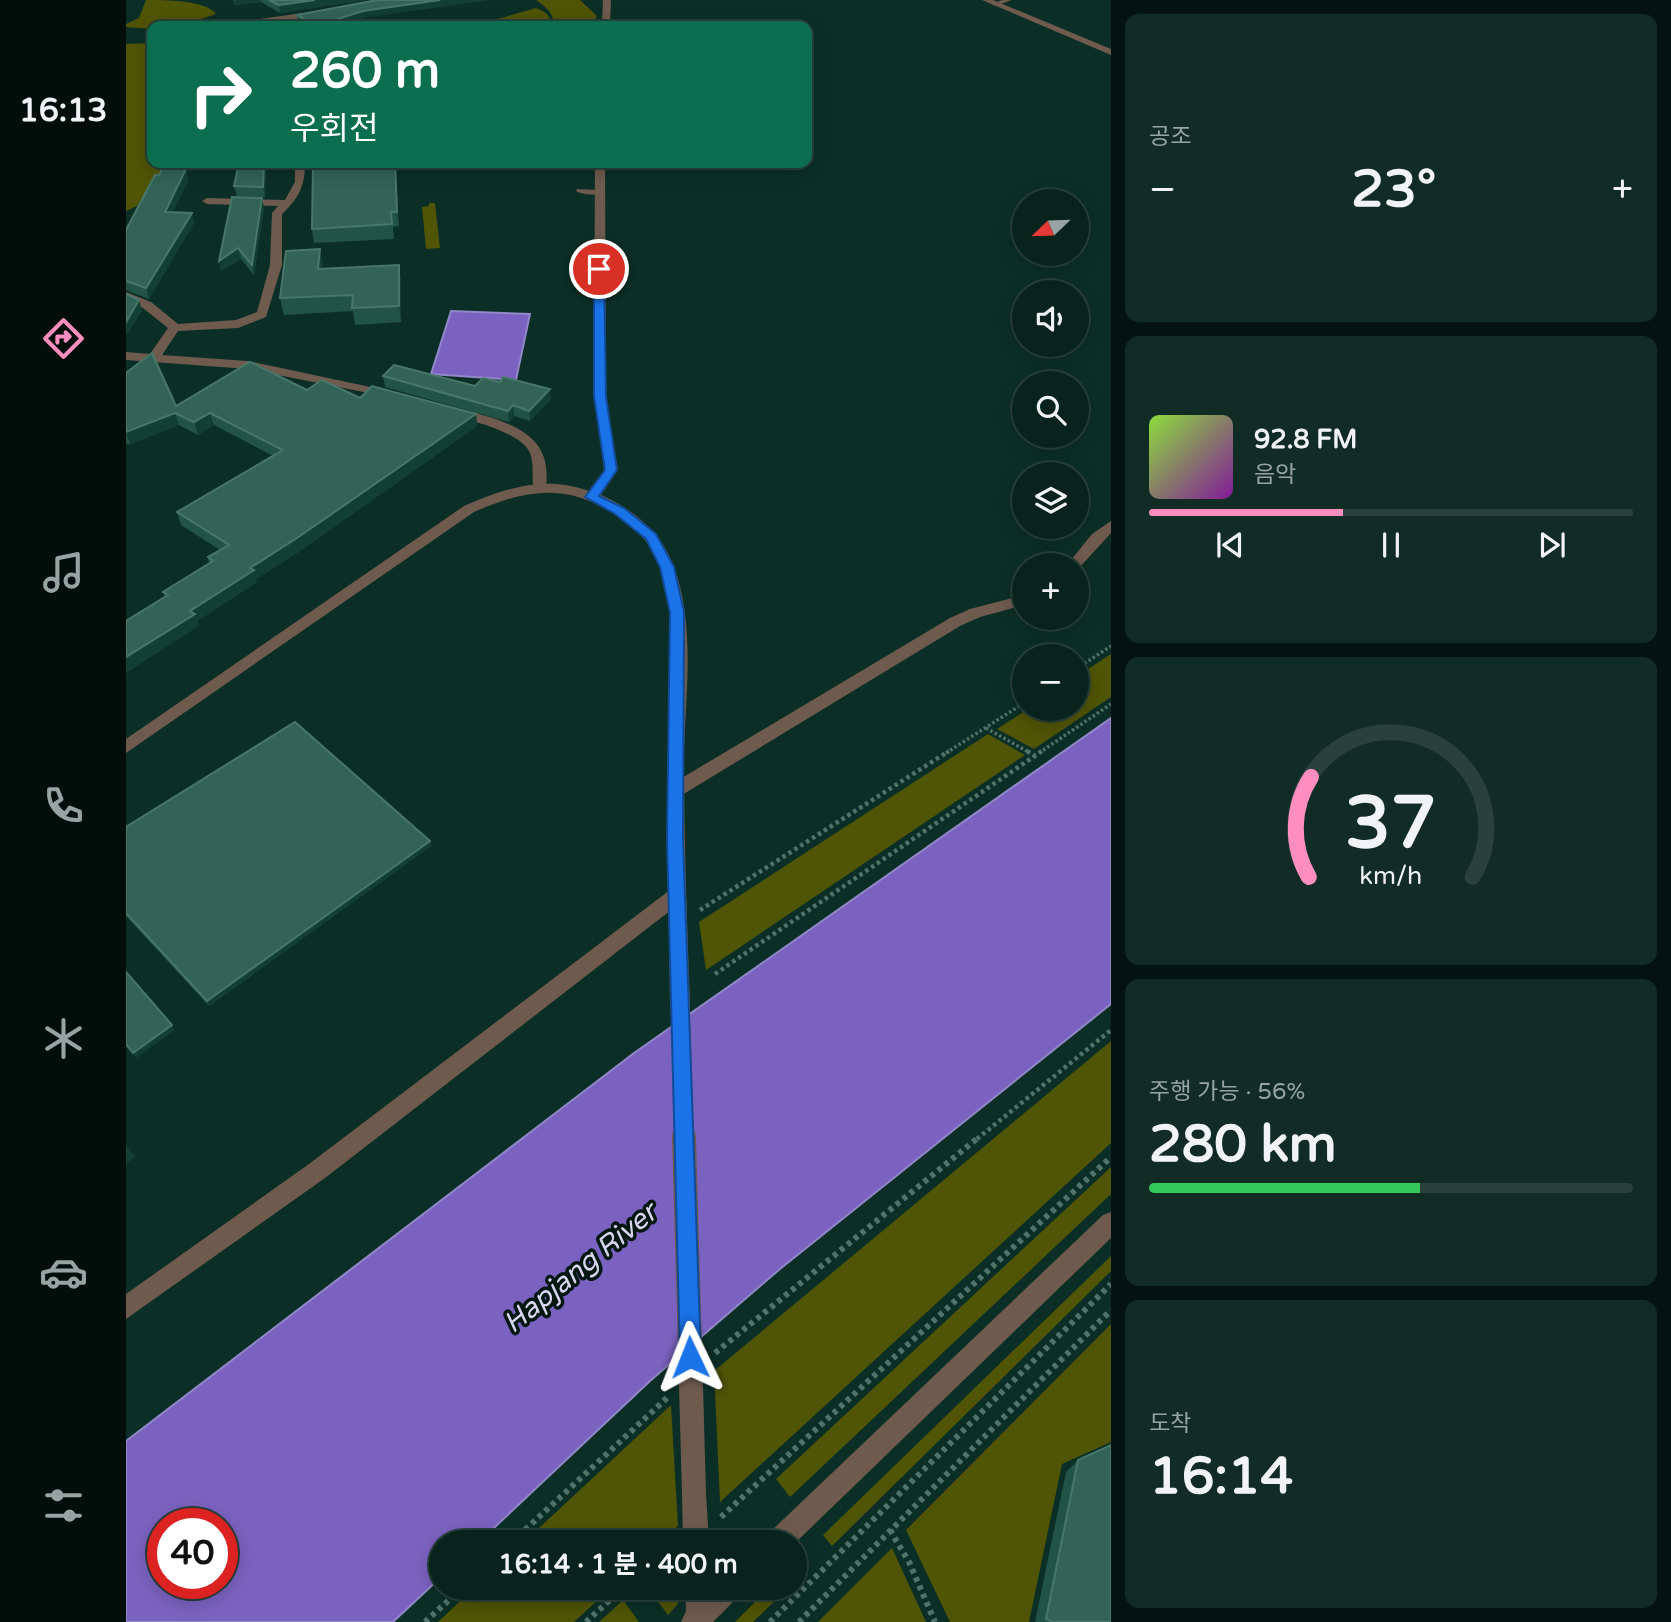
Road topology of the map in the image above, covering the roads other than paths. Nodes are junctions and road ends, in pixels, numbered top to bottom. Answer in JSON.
{"nodes":[{"id":1,"x":607,"y":0,"type":"edge"},
{"id":2,"x":1009,"y":0,"type":"edge"},
{"id":3,"x":991,"y":2,"type":"edge"},
{"id":4,"x":330,"y":12,"type":"edge"},
{"id":5,"x":254,"y":21,"type":"edge"},
{"id":6,"x":606,"y":21,"type":"edge"},
{"id":7,"x":1111,"y":52,"type":"edge"},
{"id":8,"x":300,"y":168,"type":"edge"},
{"id":9,"x":600,"y":168,"type":"edge"},
{"id":10,"x":580,"y":191,"type":"dead end"},
{"id":11,"x":599,"y":191,"type":"junction"},
{"id":12,"x":206,"y":201,"type":"dead end"},
{"id":13,"x":286,"y":204,"type":"junction"},
{"id":14,"x":126,"y":296,"type":"edge"},
{"id":15,"x":174,"y":328,"type":"junction"},
{"id":16,"x":126,"y":356,"type":"edge"},
{"id":17,"x":154,"y":358,"type":"junction"},
{"id":18,"x":400,"y":398,"type":"edge"},
{"id":19,"x":439,"y":408,"type":"edge"},
{"id":20,"x":540,"y":487,"type":"junction"},
{"id":21,"x":592,"y":497,"type":"junction"},
{"id":22,"x":1111,"y":526,"type":"edge"},
{"id":23,"x":1084,"y":553,"type":"edge"},
{"id":24,"x":1012,"y":603,"type":"edge"},
{"id":25,"x":126,"y":747,"type":"edge"},
{"id":26,"x":676,"y":790,"type":"junction"},
{"id":27,"x":677,"y":895,"type":"junction"},
{"id":28,"x":1111,"y":1223,"type":"edge"},
{"id":29,"x":126,"y":1308,"type":"edge"},
{"id":30,"x":696,"y":1530,"type":"edge"},
{"id":31,"x":791,"y":1530,"type":"edge"},
{"id":32,"x":698,"y":1600,"type":"edge"},
{"id":33,"x":717,"y":1600,"type":"edge"},
{"id":34,"x":697,"y":1619,"type":"edge"}],
"edges":[{"from":1,"to":6,"type":"street"},
{"from":2,"to":3,"type":"lane"},
{"from":3,"to":7,"type":"street"},
{"from":4,"to":5,"type":"street"},
{"from":8,"to":13,"type":"street"},
{"from":9,"to":11,"type":"street"},
{"from":10,"to":11,"type":"lane"},
{"from":11,"to":21,"type":"street"},
{"from":12,"to":13,"type":"street"},
{"from":13,"to":15,"type":"street"},
{"from":14,"to":15,"type":"street"},
{"from":15,"to":17,"type":"street"},
{"from":16,"to":17,"type":"street"},
{"from":17,"to":18,"type":"street"},
{"from":19,"to":20,"type":"street"},
{"from":20,"to":21,"type":"street"},
{"from":20,"to":25,"type":"street"},
{"from":21,"to":26,"type":"street"},
{"from":22,"to":23,"type":"street"},
{"from":24,"to":26,"type":"street"},
{"from":26,"to":27,"type":"street"},
{"from":27,"to":29,"type":"street"},
{"from":27,"to":30,"type":"street","bridge":true},
{"from":28,"to":31,"type":"street"},
{"from":32,"to":34,"type":"street"},
{"from":33,"to":34,"type":"street"}]}
